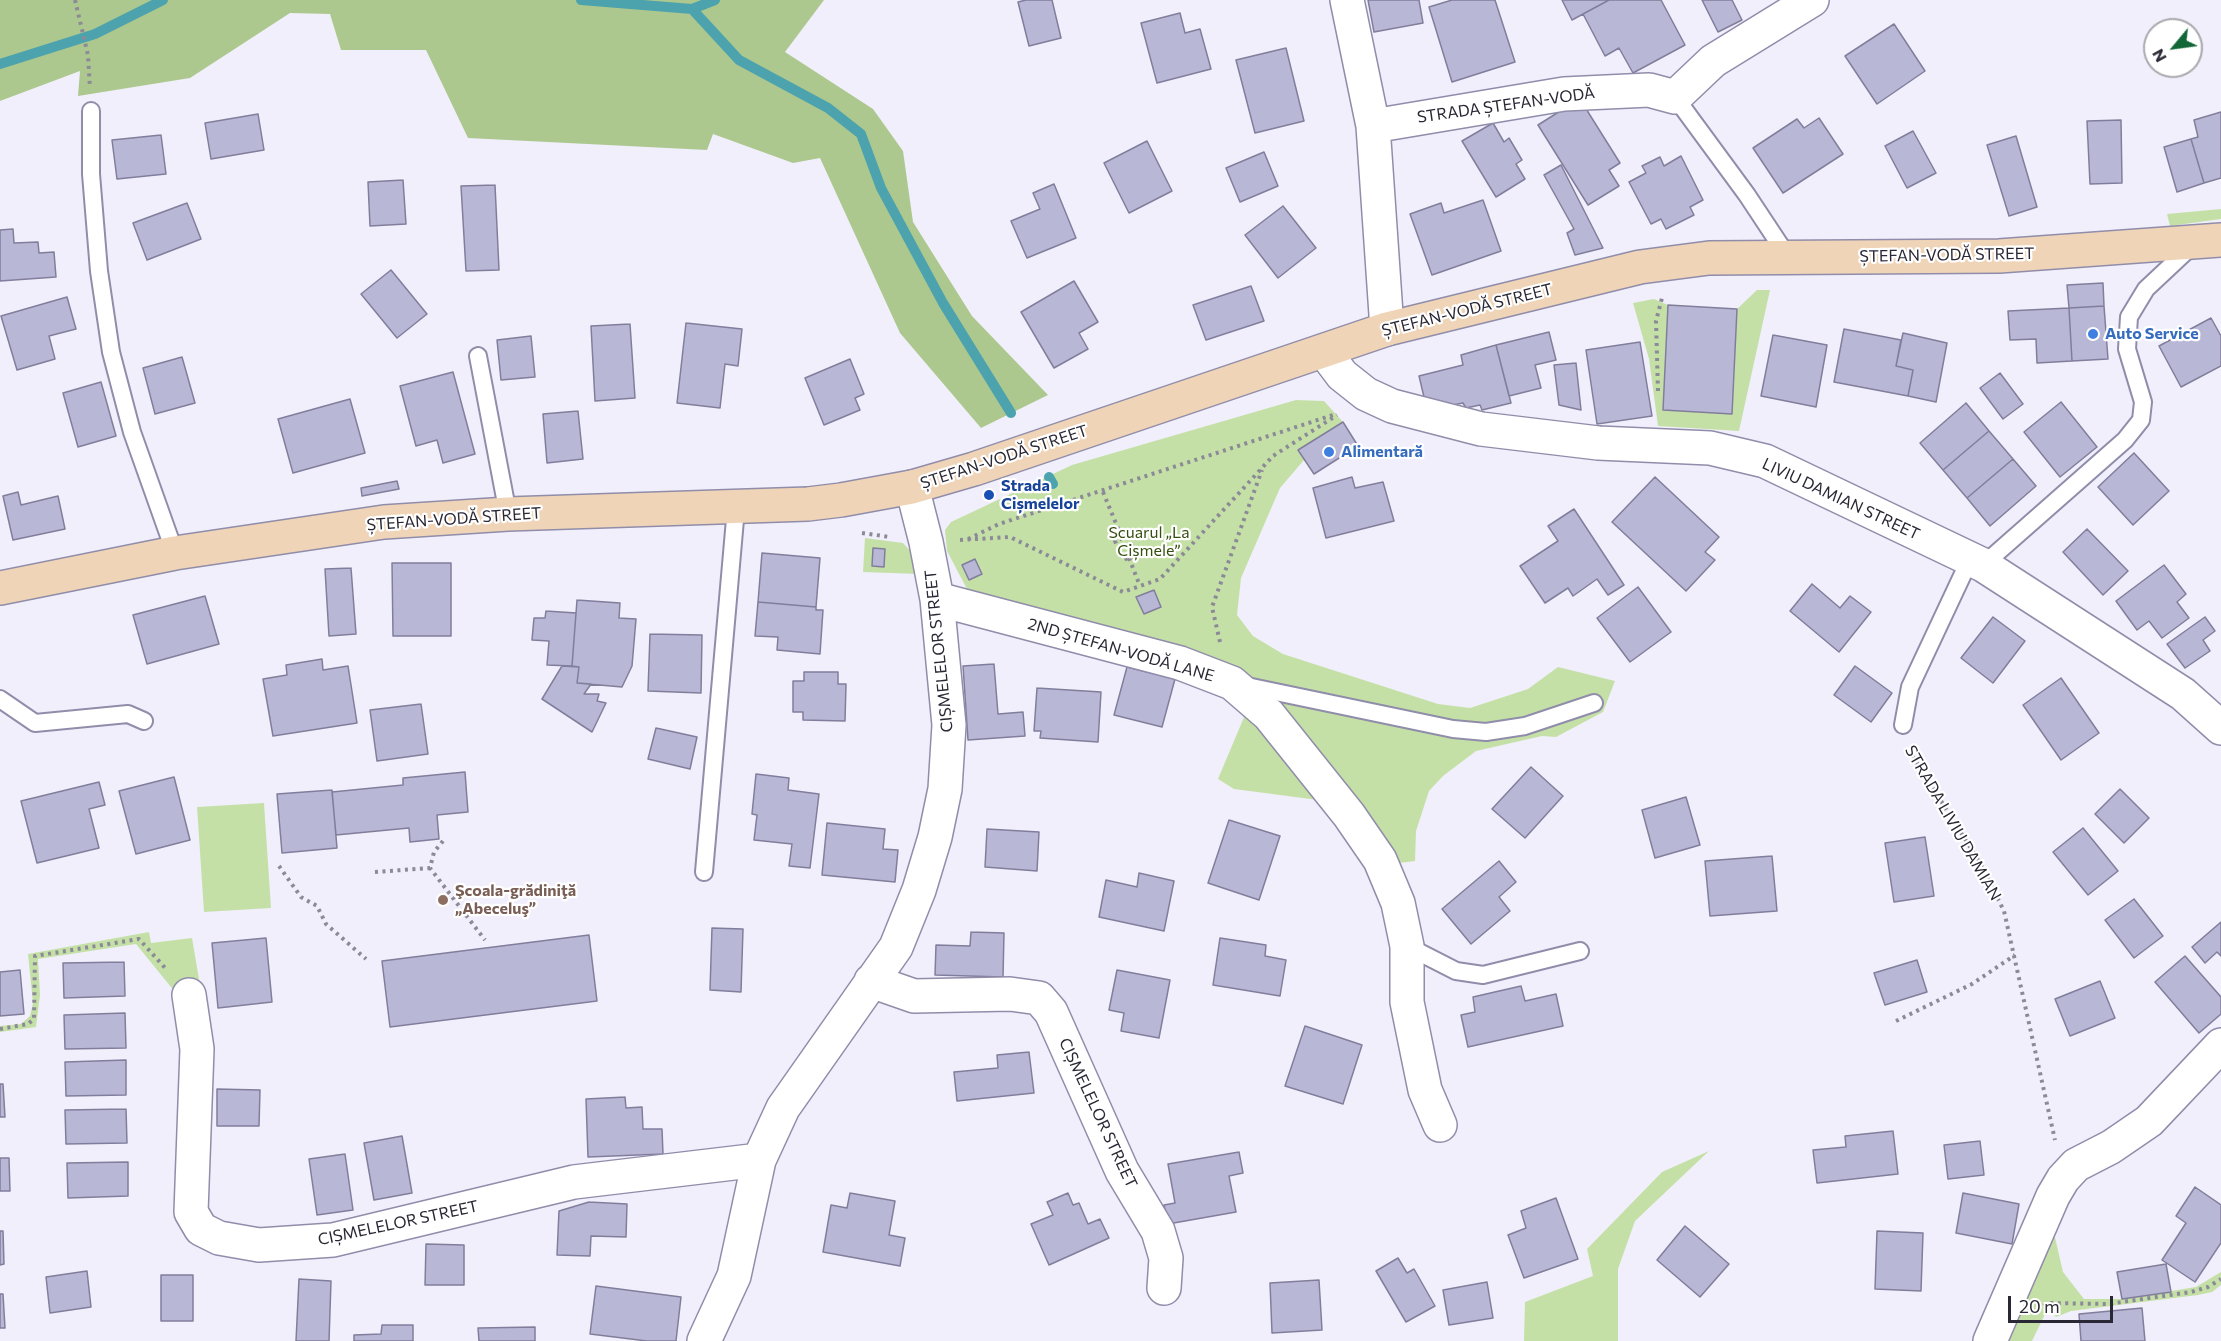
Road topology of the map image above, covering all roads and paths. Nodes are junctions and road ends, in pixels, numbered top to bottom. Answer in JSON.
{"nodes":[{"id":1,"x":75,"y":0,"type":"edge"},
{"id":2,"x":1347,"y":0,"type":"edge"},
{"id":3,"x":1812,"y":0,"type":"edge"},
{"id":4,"x":88,"y":55,"type":"dead end"},
{"id":5,"x":1675,"y":97,"type":"junction"},
{"id":6,"x":91,"y":111,"type":"dead end"},
{"id":7,"x":1372,"y":126,"type":"junction"},
{"id":8,"x":2209,"y":241,"type":"edge"},
{"id":9,"x":1788,"y":257,"type":"junction"},
{"id":10,"x":1664,"y":295,"type":"dead end"},
{"id":11,"x":1387,"y":329,"type":"junction"},
{"id":12,"x":1324,"y":351,"type":"junction"},
{"id":13,"x":478,"y":356,"type":"dead end"},
{"id":14,"x":1658,"y":392,"type":"dead end"},
{"id":15,"x":1342,"y":412,"type":"dead end"},
{"id":16,"x":1263,"y":467,"type":"dead end"},
{"id":17,"x":912,"y":487,"type":"junction"},
{"id":18,"x":1103,"y":492,"type":"junction"},
{"id":19,"x":736,"y":508,"type":"junction"},
{"id":20,"x":508,"y":514,"type":"junction"},
{"id":21,"x":1122,"y":538,"type":"junction"},
{"id":22,"x":967,"y":540,"type":"dead end"},
{"id":23,"x":175,"y":553,"type":"junction"},
{"id":24,"x":1129,"y":558,"type":"junction"},
{"id":25,"x":1977,"y":562,"type":"junction"},
{"id":26,"x":1140,"y":586,"type":"dead end"},
{"id":27,"x":0,"y":588,"type":"edge"},
{"id":28,"x":937,"y":599,"type":"junction"},
{"id":29,"x":1233,"y":682,"type":"junction"},
{"id":30,"x":0,"y":699,"type":"edge"},
{"id":31,"x":1594,"y":703,"type":"dead end"},
{"id":32,"x":144,"y":721,"type":"dead end"},
{"id":33,"x":1903,"y":725,"type":"joint"},
{"id":34,"x":2221,"y":728,"type":"edge"},
{"id":35,"x":443,"y":841,"type":"dead end"},
{"id":36,"x":279,"y":866,"type":"dead end"},
{"id":37,"x":430,"y":868,"type":"junction"},
{"id":38,"x":375,"y":872,"type":"dead end"},
{"id":39,"x":704,"y":872,"type":"dead end"},
{"id":40,"x":484,"y":940,"type":"dead end"},
{"id":41,"x":1407,"y":946,"type":"junction"},
{"id":42,"x":1580,"y":951,"type":"dead end"},
{"id":43,"x":2015,"y":955,"type":"junction"},
{"id":44,"x":366,"y":959,"type":"dead end"},
{"id":45,"x":872,"y":981,"type":"junction"},
{"id":46,"x":189,"y":995,"type":"joint"},
{"id":47,"x":1896,"y":1021,"type":"dead end"},
{"id":48,"x":0,"y":1029,"type":"edge"},
{"id":49,"x":2221,"y":1045,"type":"edge"},
{"id":50,"x":1440,"y":1125,"type":"dead end"},
{"id":51,"x":759,"y":1160,"type":"junction"},
{"id":52,"x":2063,"y":1179,"type":"junction"},
{"id":53,"x":2221,"y":1279,"type":"edge"},
{"id":54,"x":1164,"y":1288,"type":"dead end"},
{"id":55,"x":2040,"y":1308,"type":"dead end"},
{"id":56,"x":704,"y":1341,"type":"edge"},
{"id":57,"x":1990,"y":1341,"type":"edge"}],
"edges":[{"from":1,"to":4,"type":"path"},
{"from":2,"to":7,"type":"street"},
{"from":3,"to":5,"type":"street"},
{"from":5,"to":7,"type":"street","name":"STRADA ȘTEFAN-VODĂ"},
{"from":5,"to":9,"type":"lane"},
{"from":6,"to":23,"type":"lane"},
{"from":7,"to":11,"type":"street"},
{"from":8,"to":9,"type":"street","name":"ȘTEFAN-VODĂ STREET"},
{"from":8,"to":25,"type":"lane"},
{"from":9,"to":11,"type":"street","name":"ȘTEFAN-VODĂ STREET"},
{"from":10,"to":14,"type":"path"},
{"from":11,"to":12,"type":"street","name":"ȘTEFAN-VODĂ STREET"},
{"from":12,"to":17,"type":"street","name":"ȘTEFAN-VODĂ STREET"},
{"from":12,"to":25,"type":"street","name":"LIVIU DAMIAN STREET"},
{"from":13,"to":20,"type":"lane"},
{"from":15,"to":18,"type":"path"},
{"from":16,"to":29,"type":"path"},
{"from":17,"to":19,"type":"street","name":"ȘTEFAN-VODĂ STREET"},
{"from":17,"to":28,"type":"street","name":"CIȘMELELOR STREET"},
{"from":18,"to":21,"type":"path"},
{"from":18,"to":22,"type":"path"},
{"from":19,"to":20,"type":"street","name":"ȘTEFAN-VODĂ STREET"},
{"from":19,"to":39,"type":"lane"},
{"from":20,"to":23,"type":"street","name":"ȘTEFAN-VODĂ STREET"},
{"from":21,"to":24,"type":"path"},
{"from":21,"to":24,"type":"path"},
{"from":23,"to":27,"type":"street","name":"ȘTEFAN-VODĂ STREET"},
{"from":24,"to":26,"type":"path"},
{"from":25,"to":33,"type":"lane","name":"STRADA LIVIU DAMIAN"},
{"from":25,"to":34,"type":"street","name":"LIVIU DAMIAN STREET"},
{"from":28,"to":29,"type":"street","name":"2ND ȘTEFAN-VODĂ LANE"},
{"from":28,"to":45,"type":"street","name":"CIȘMELELOR STREET"},
{"from":29,"to":31,"type":"lane"},
{"from":29,"to":41,"type":"street","name":"2ND ȘTEFAN-VODĂ LANE"},
{"from":30,"to":32,"type":"lane"},
{"from":33,"to":43,"type":"path","name":"STRADA LIVIU DAMIAN"},
{"from":35,"to":37,"type":"path"},
{"from":36,"to":44,"type":"path"},
{"from":37,"to":38,"type":"path"},
{"from":37,"to":40,"type":"path"},
{"from":41,"to":42,"type":"lane"},
{"from":41,"to":50,"type":"street","name":"2ND ȘTEFAN-VODĂ LANE"},
{"from":43,"to":47,"type":"path"},
{"from":43,"to":52,"type":"path","name":"STRADA LIVIU DAMIAN"},
{"from":45,"to":51,"type":"street","name":"CIȘMELELOR STREET"},
{"from":45,"to":54,"type":"street","name":"CIȘMELELOR STREET"},
{"from":46,"to":48,"type":"path"},
{"from":46,"to":51,"type":"street","name":"CIȘMELELOR STREET"},
{"from":49,"to":52,"type":"street"},
{"from":51,"to":56,"type":"street","name":"CIȘMELELOR STREET"},
{"from":52,"to":57,"type":"street"},
{"from":53,"to":55,"type":"path"}]}
